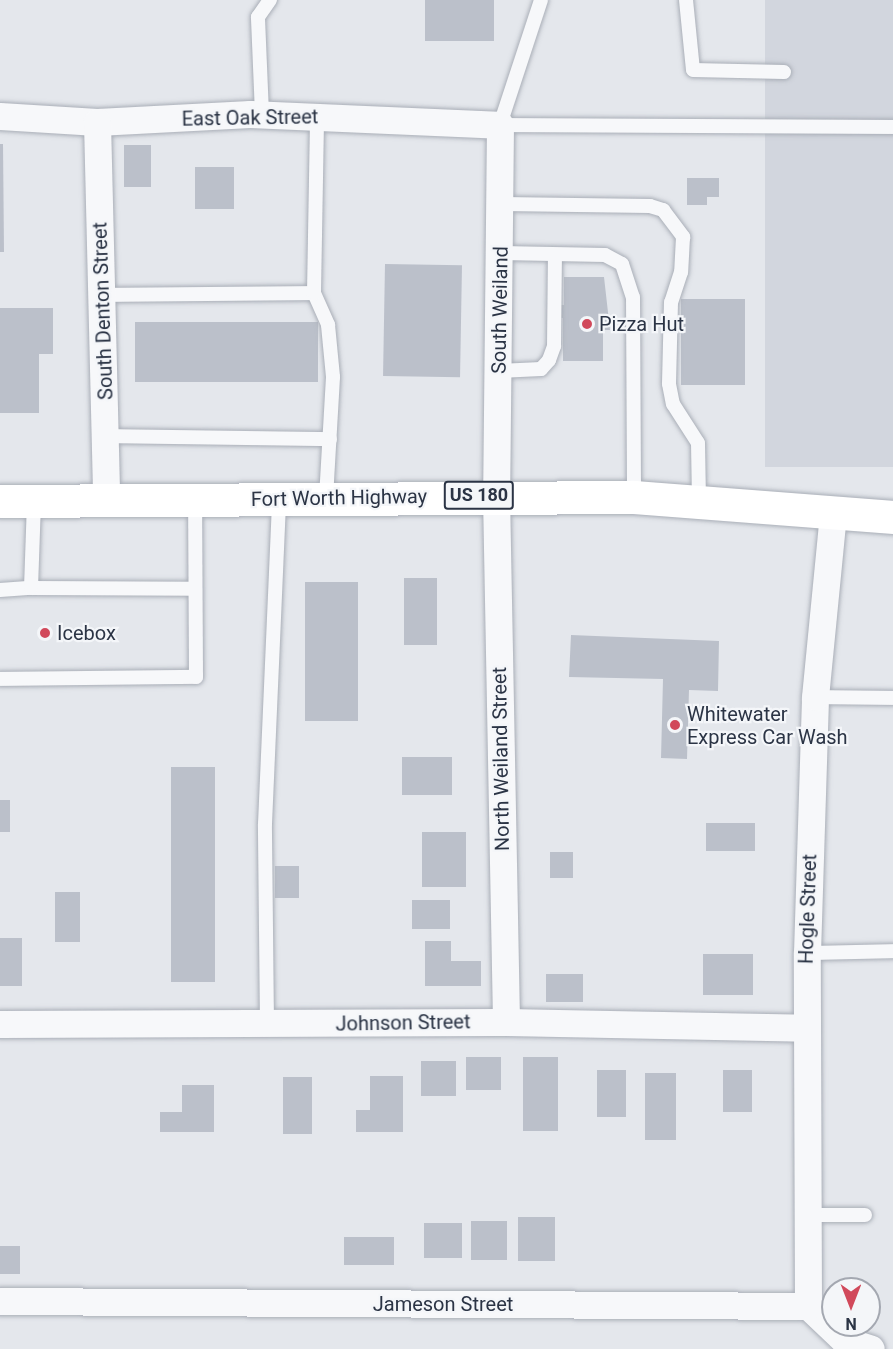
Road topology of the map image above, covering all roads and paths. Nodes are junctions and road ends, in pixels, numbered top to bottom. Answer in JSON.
{"nodes":[{"id":1,"x":270,"y":0,"type":"edge"},
{"id":2,"x":541,"y":0,"type":"edge"},
{"id":3,"x":686,"y":0,"type":"edge"},
{"id":4,"x":784,"y":72,"type":"dead end"},
{"id":5,"x":262,"y":114,"type":"junction"},
{"id":6,"x":0,"y":116,"type":"edge"},
{"id":7,"x":317,"y":116,"type":"junction"},
{"id":8,"x":97,"y":122,"type":"junction"},
{"id":9,"x":500,"y":125,"type":"junction"},
{"id":10,"x":893,"y":127,"type":"edge"},
{"id":11,"x":502,"y":204,"type":"junction"},
{"id":12,"x":501,"y":254,"type":"junction"},
{"id":13,"x":555,"y":255,"type":"junction"},
{"id":14,"x":315,"y":293,"type":"junction"},
{"id":15,"x":102,"y":295,"type":"junction"},
{"id":16,"x":499,"y":371,"type":"junction"},
{"id":17,"x":107,"y":436,"type":"junction"},
{"id":18,"x":330,"y":439,"type":"junction"},
{"id":19,"x":496,"y":495,"type":"junction"},
{"id":20,"x":634,"y":497,"type":"junction"},
{"id":21,"x":195,"y":499,"type":"junction"},
{"id":22,"x":279,"y":499,"type":"junction"},
{"id":23,"x":326,"y":499,"type":"junction"},
{"id":24,"x":106,"y":500,"type":"junction"},
{"id":25,"x":699,"y":500,"type":"junction"},
{"id":26,"x":0,"y":501,"type":"edge"},
{"id":27,"x":34,"y":501,"type":"junction"},
{"id":28,"x":833,"y":512,"type":"junction"},
{"id":29,"x":893,"y":517,"type":"edge"},
{"id":30,"x":31,"y":588,"type":"junction"},
{"id":31,"x":195,"y":589,"type":"junction"},
{"id":32,"x":0,"y":590,"type":"edge"},
{"id":33,"x":0,"y":679,"type":"edge"},
{"id":34,"x":815,"y":697,"type":"junction"},
{"id":35,"x":893,"y":698,"type":"edge"},
{"id":36,"x":893,"y":951,"type":"edge"},
{"id":37,"x":807,"y":952,"type":"junction"},
{"id":38,"x":506,"y":1022,"type":"junction"},
{"id":39,"x":0,"y":1024,"type":"edge"},
{"id":40,"x":267,"y":1025,"type":"junction"},
{"id":41,"x":806,"y":1028,"type":"junction"},
{"id":42,"x":808,"y":1215,"type":"junction"},
{"id":43,"x":865,"y":1215,"type":"dead end"},
{"id":44,"x":0,"y":1301,"type":"edge"},
{"id":45,"x":808,"y":1306,"type":"junction"},
{"id":46,"x":871,"y":1349,"type":"edge"}],
"edges":[{"from":1,"to":5,"type":"lane"},
{"from":2,"to":9,"type":"lane"},
{"from":3,"to":4,"type":"lane"},
{"from":5,"to":7,"type":"street","name":"East Oak Street"},
{"from":5,"to":8,"type":"street","name":"East Oak Street"},
{"from":6,"to":8,"type":"street","name":"East Oak Street"},
{"from":7,"to":9,"type":"street","name":"East Oak Street"},
{"from":7,"to":14,"type":"lane"},
{"from":8,"to":15,"type":"street","name":"South Denton Street"},
{"from":9,"to":10,"type":"lane"},
{"from":9,"to":11,"type":"street","name":"South Weiland"},
{"from":11,"to":12,"type":"street","name":"South Weiland"},
{"from":11,"to":25,"type":"lane"},
{"from":12,"to":13,"type":"lane"},
{"from":12,"to":16,"type":"street","name":"South Weiland"},
{"from":13,"to":16,"type":"lane"},
{"from":13,"to":20,"type":"lane"},
{"from":14,"to":15,"type":"lane"},
{"from":14,"to":18,"type":"lane"},
{"from":15,"to":17,"type":"street","name":"South Denton Street"},
{"from":16,"to":19,"type":"street","name":"South Weiland"},
{"from":17,"to":18,"type":"lane"},
{"from":17,"to":24,"type":"street","name":"South Denton Street"},
{"from":18,"to":23,"type":"lane"},
{"from":19,"to":20,"type":"main road","name":"Fort Worth Highway","number":"US 180"},
{"from":19,"to":23,"type":"main road","name":"Fort Worth Highway","number":"US 180"},
{"from":19,"to":38,"type":"street","name":"North Weiland Street"},
{"from":20,"to":25,"type":"main road","name":"Fort Worth Highway","number":"US 180"},
{"from":21,"to":22,"type":"main road","name":"Fort Worth Highway","number":"US 180"},
{"from":21,"to":24,"type":"main road","name":"Fort Worth Highway","number":"US 180"},
{"from":21,"to":31,"type":"lane"},
{"from":22,"to":23,"type":"main road","name":"Fort Worth Highway","number":"US 180"},
{"from":22,"to":40,"type":"lane"},
{"from":24,"to":27,"type":"main road","name":"Fort Worth Highway","number":"US 180"},
{"from":25,"to":28,"type":"main road","name":"Fort Worth Highway","number":"US 180"},
{"from":26,"to":27,"type":"main road","name":"Fort Worth Highway","number":"US 180"},
{"from":27,"to":30,"type":"lane"},
{"from":28,"to":29,"type":"main road","name":"Fort Worth Highway","number":"US 180"},
{"from":28,"to":34,"type":"street","name":"Hogle Street"},
{"from":30,"to":31,"type":"lane"},
{"from":30,"to":32,"type":"lane"},
{"from":31,"to":33,"type":"lane"},
{"from":34,"to":35,"type":"lane"},
{"from":34,"to":37,"type":"street","name":"Hogle Street"},
{"from":36,"to":37,"type":"lane"},
{"from":37,"to":41,"type":"street","name":"Hogle Street"},
{"from":38,"to":40,"type":"street","name":"Johnson Street"},
{"from":38,"to":41,"type":"street","name":"Johnson Street"},
{"from":39,"to":40,"type":"street","name":"Johnson Street"},
{"from":41,"to":42,"type":"street","name":"Hogle Street"},
{"from":42,"to":43,"type":"lane"},
{"from":42,"to":45,"type":"street","name":"Hogle Street"},
{"from":44,"to":45,"type":"street","name":"Jameson Street"},
{"from":45,"to":46,"type":"street"}]}
